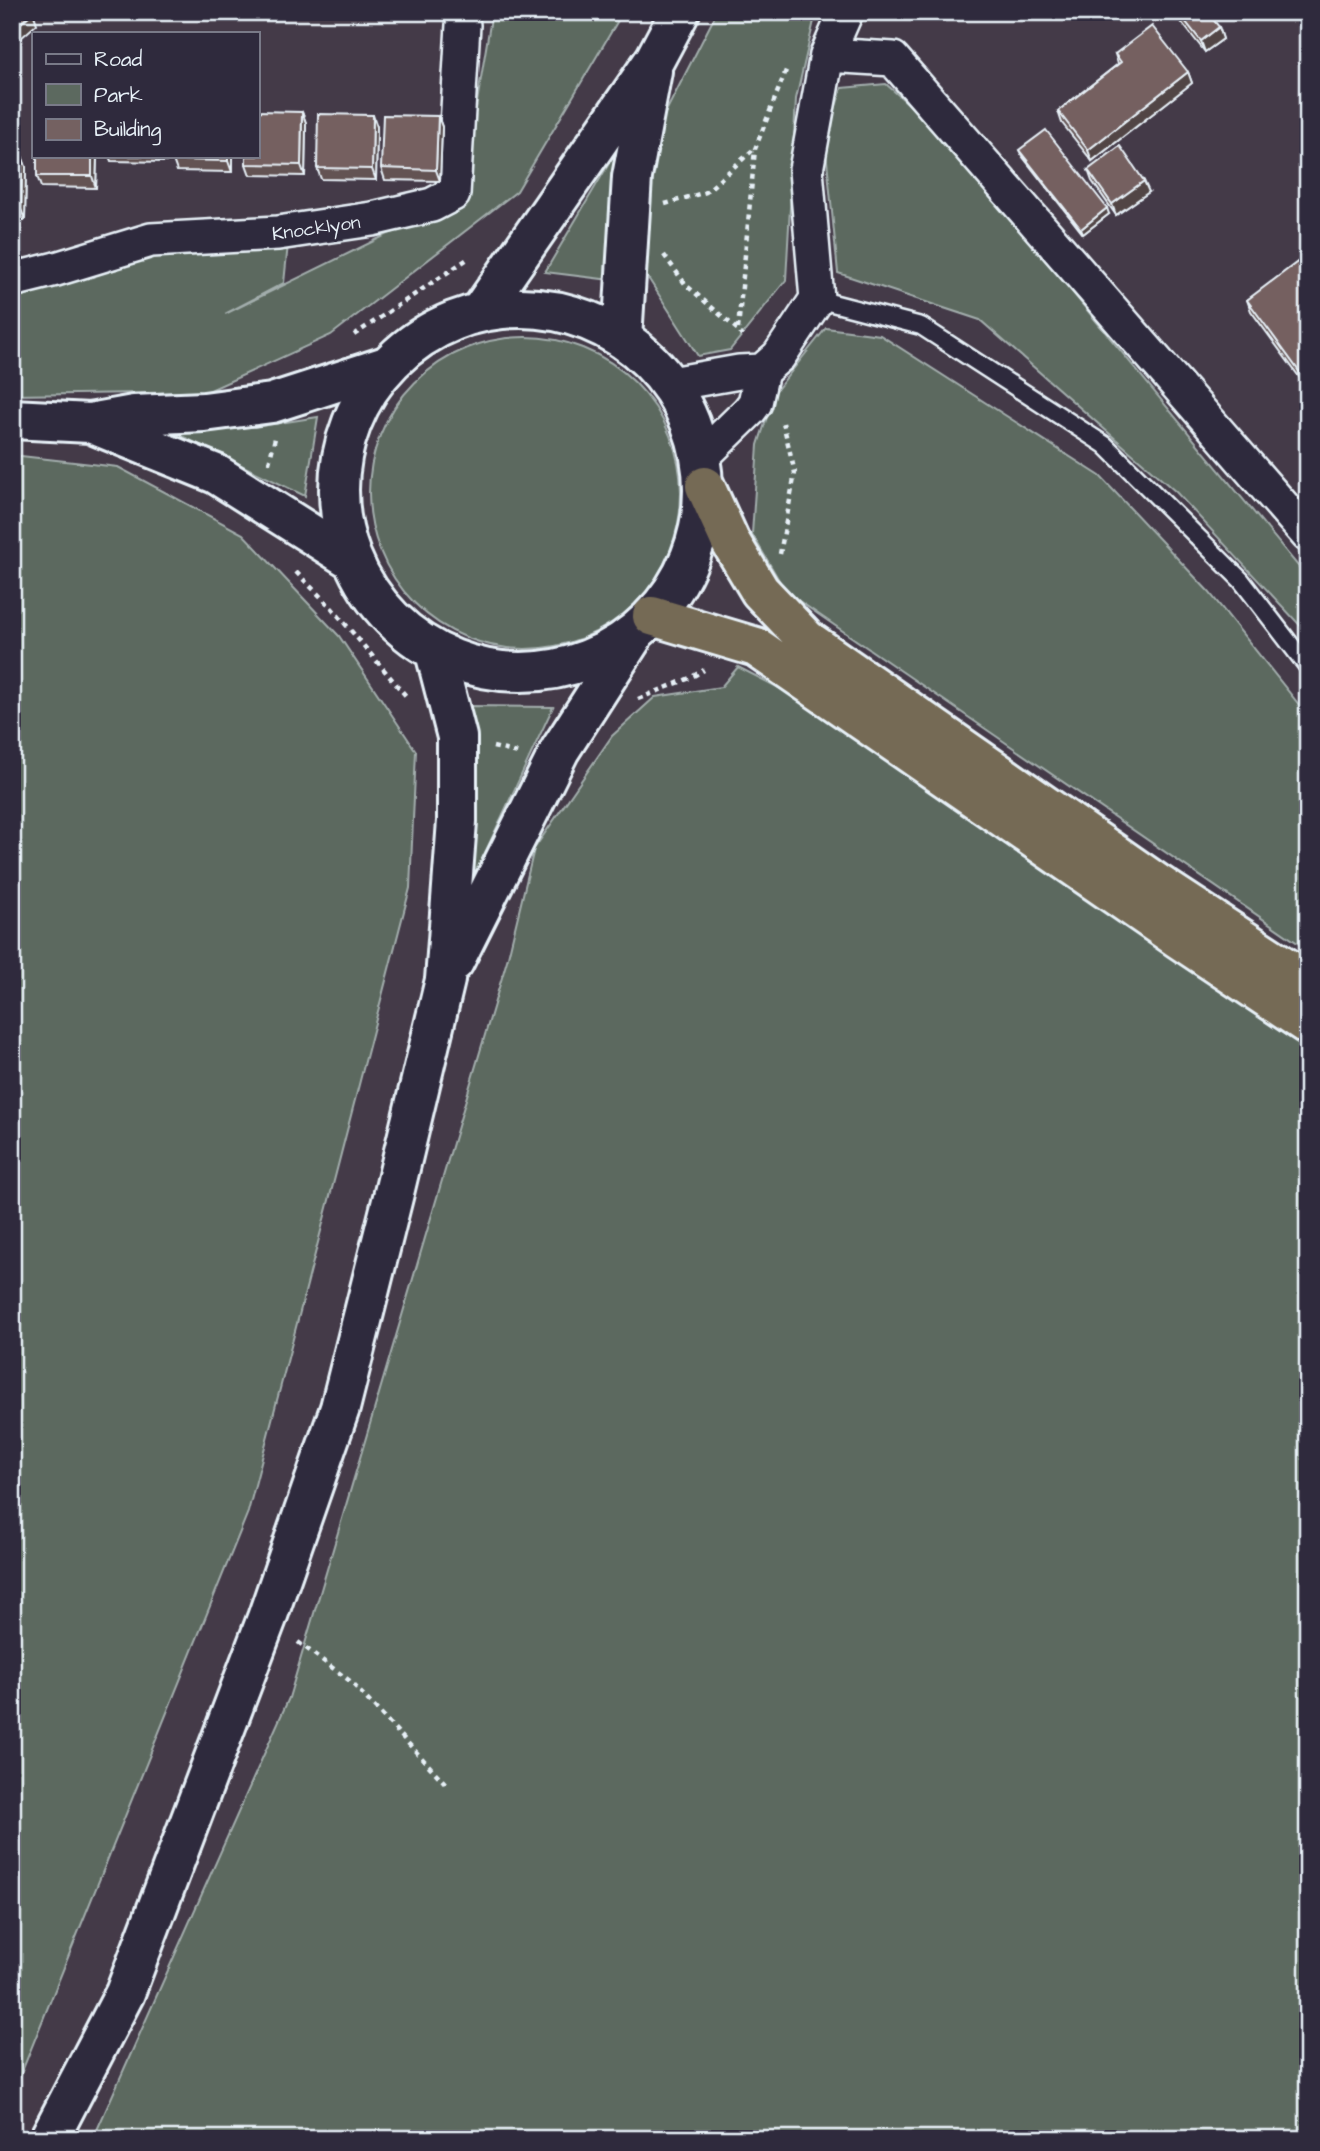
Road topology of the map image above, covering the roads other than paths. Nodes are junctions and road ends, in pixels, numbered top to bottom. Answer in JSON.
{"nodes":[{"id":1,"x":680,"y":12,"type":"edge"},
{"id":2,"x":846,"y":12,"type":"edge"},
{"id":3,"x":463,"y":25,"type":"dead end"},
{"id":4,"x":827,"y":55,"type":"junction"},
{"id":5,"x":655,"y":59,"type":"junction"},
{"id":6,"x":12,"y":280,"type":"edge"},
{"id":7,"x":817,"y":299,"type":"junction"},
{"id":8,"x":480,"y":312,"type":"junction"},
{"id":9,"x":622,"y":339,"type":"junction"},
{"id":10,"x":386,"y":366,"type":"junction"},
{"id":11,"x":762,"y":371,"type":"junction"},
{"id":12,"x":671,"y":384,"type":"junction"},
{"id":13,"x":12,"y":419,"type":"edge"},
{"id":14,"x":90,"y":423,"type":"junction"},
{"id":15,"x":704,"y":471,"type":"junction"},
{"id":16,"x":1308,"y":535,"type":"edge"},
{"id":17,"x":352,"y":560,"type":"junction"},
{"id":18,"x":644,"y":625,"type":"junction"},
{"id":19,"x":435,"y":652,"type":"junction"},
{"id":20,"x":1308,"y":667,"type":"edge"},
{"id":21,"x":445,"y":980,"type":"junction"},
{"id":22,"x":1308,"y":982,"type":"edge"},
{"id":23,"x":1308,"y":1024,"type":"edge"},
{"id":24,"x":49,"y":2139,"type":"edge"}],
"edges":[{"from":1,"to":5,"type":"main road"},
{"from":2,"to":4,"type":"street"},
{"from":3,"to":6,"type":"street","name":"Knocklyon"},
{"from":4,"to":7,"type":"street"},
{"from":4,"to":16,"type":"street"},
{"from":5,"to":8,"type":"main road"},
{"from":5,"to":9,"type":"main road"},
{"from":7,"to":11,"type":"street"},
{"from":7,"to":20,"type":"lane"},
{"from":8,"to":9,"type":"main road"},
{"from":8,"to":10,"type":"main road"},
{"from":9,"to":12,"type":"main road"},
{"from":10,"to":14,"type":"main road"},
{"from":10,"to":17,"type":"main road"},
{"from":11,"to":12,"type":"street"},
{"from":11,"to":15,"type":"street"},
{"from":12,"to":15,"type":"main road"},
{"from":13,"to":14,"type":"main road"},
{"from":14,"to":17,"type":"main road"},
{"from":15,"to":18,"type":"main road"},
{"from":15,"to":22,"type":"highway"},
{"from":17,"to":19,"type":"main road"},
{"from":18,"to":19,"type":"main road"},
{"from":18,"to":21,"type":"main road"},
{"from":18,"to":23,"type":"highway"},
{"from":19,"to":21,"type":"main road"},
{"from":21,"to":24,"type":"main road"}]}
